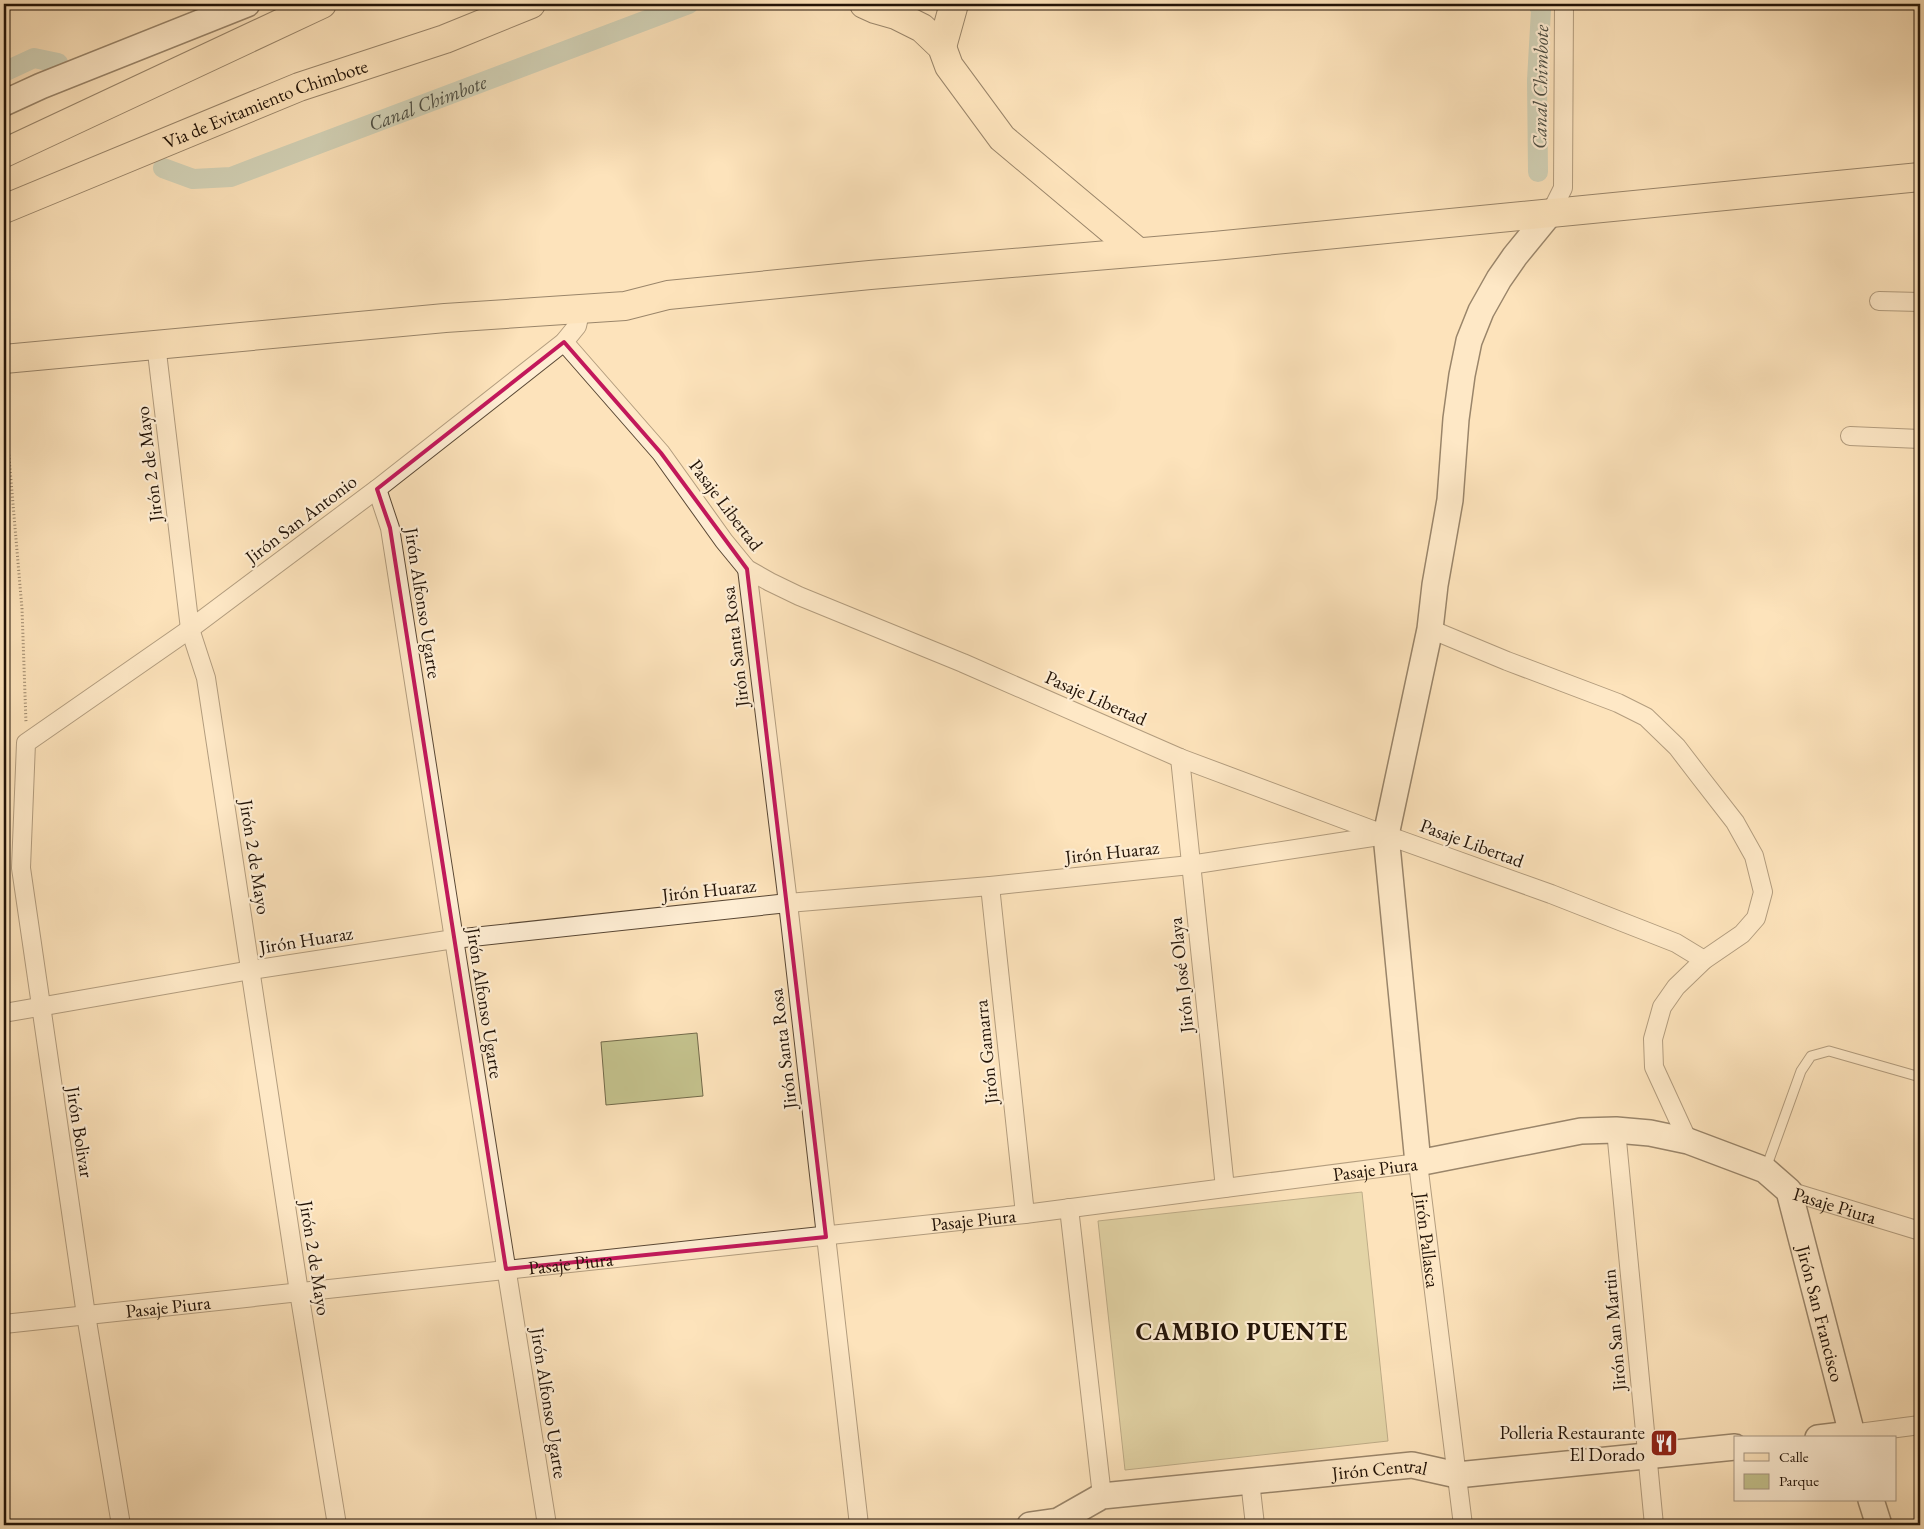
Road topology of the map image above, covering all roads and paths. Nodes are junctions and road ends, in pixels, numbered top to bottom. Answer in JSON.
{"nodes":[{"id":1,"x":247,"y":4,"type":"edge"},
{"id":2,"x":322,"y":4,"type":"edge"},
{"id":3,"x":531,"y":4,"type":"edge"},
{"id":4,"x":864,"y":4,"type":"edge"},
{"id":5,"x":954,"y":4,"type":"edge"},
{"id":6,"x":1564,"y":4,"type":"edge"},
{"id":7,"x":942,"y":47,"type":"junction"},
{"id":8,"x":4,"y":103,"type":"edge"},
{"id":9,"x":4,"y":153,"type":"edge"},
{"id":10,"x":1920,"y":177,"type":"edge"},
{"id":11,"x":4,"y":209,"type":"edge"},
{"id":12,"x":1551,"y":212,"type":"junction"},
{"id":13,"x":1138,"y":252,"type":"junction"},
{"id":14,"x":1879,"y":301,"type":"dead end"},
{"id":15,"x":1920,"y":302,"type":"edge"},
{"id":16,"x":581,"y":309,"type":"junction"},
{"id":17,"x":564,"y":342,"type":"junction"},
{"id":18,"x":156,"y":344,"type":"junction"},
{"id":19,"x":4,"y":359,"type":"edge"},
{"id":20,"x":4,"y":399,"type":"edge"},
{"id":21,"x":1850,"y":436,"type":"dead end"},
{"id":22,"x":1920,"y":438,"type":"edge"},
{"id":23,"x":377,"y":489,"type":"junction"},
{"id":24,"x":747,"y":569,"type":"junction"},
{"id":25,"x":190,"y":629,"type":"junction"},
{"id":26,"x":1430,"y":629,"type":"junction"},
{"id":27,"x":26,"y":743,"type":"junction"},
{"id":28,"x":1180,"y":758,"type":"junction"},
{"id":29,"x":1386,"y":835,"type":"junction"},
{"id":30,"x":1190,"y":865,"type":"junction"},
{"id":31,"x":990,"y":886,"type":"junction"},
{"id":32,"x":788,"y":903,"type":"junction"},
{"id":33,"x":454,"y":939,"type":"junction"},
{"id":34,"x":1704,"y":960,"type":"junction"},
{"id":35,"x":251,"y":970,"type":"junction"},
{"id":36,"x":40,"y":1007,"type":"junction"},
{"id":37,"x":4,"y":1012,"type":"edge"},
{"id":38,"x":1920,"y":1078,"type":"edge"},
{"id":39,"x":1616,"y":1130,"type":"junction"},
{"id":40,"x":1688,"y":1140,"type":"junction"},
{"id":41,"x":1418,"y":1163,"type":"junction"},
{"id":42,"x":1765,"y":1170,"type":"junction"},
{"id":43,"x":1225,"y":1188,"type":"junction"},
{"id":44,"x":1789,"y":1191,"type":"junction"},
{"id":45,"x":1069,"y":1208,"type":"junction"},
{"id":46,"x":1025,"y":1214,"type":"junction"},
{"id":47,"x":1920,"y":1231,"type":"edge"},
{"id":48,"x":826,"y":1237,"type":"junction"},
{"id":49,"x":506,"y":1269,"type":"junction"},
{"id":50,"x":298,"y":1292,"type":"junction"},
{"id":51,"x":86,"y":1315,"type":"junction"},
{"id":52,"x":4,"y":1324,"type":"edge"},
{"id":53,"x":1920,"y":1425,"type":"edge"},
{"id":54,"x":1852,"y":1436,"type":"edge"},
{"id":55,"x":1734,"y":1447,"type":"edge"},
{"id":56,"x":1647,"y":1457,"type":"junction"},
{"id":57,"x":1457,"y":1475,"type":"junction"},
{"id":58,"x":1250,"y":1481,"type":"junction"},
{"id":59,"x":1102,"y":1496,"type":"junction"},
{"id":60,"x":1872,"y":1502,"type":"edge"},
{"id":61,"x":1059,"y":1523,"type":"edge"},
{"id":62,"x":121,"y":1525,"type":"edge"},
{"id":63,"x":337,"y":1525,"type":"edge"},
{"id":64,"x":547,"y":1525,"type":"edge"},
{"id":65,"x":859,"y":1525,"type":"edge"},
{"id":66,"x":1030,"y":1525,"type":"edge"},
{"id":67,"x":1255,"y":1525,"type":"edge"},
{"id":68,"x":1463,"y":1525,"type":"edge"},
{"id":69,"x":1654,"y":1525,"type":"edge"},
{"id":70,"x":1879,"y":1525,"type":"edge"}],
"edges":[{"from":1,"to":8,"type":"street"},
{"from":2,"to":9,"type":"main road"},
{"from":3,"to":11,"type":"main road","name":"Via de Evitamiento Chimbote"},
{"from":4,"to":7,"type":"main road"},
{"from":5,"to":7,"type":"main road"},
{"from":6,"to":12,"type":"street"},
{"from":7,"to":13,"type":"main road"},
{"from":10,"to":12,"type":"main road"},
{"from":12,"to":13,"type":"main road"},
{"from":12,"to":26,"type":"street","name":"Jirón Pallasca"},
{"from":13,"to":16,"type":"main road"},
{"from":14,"to":15,"type":"street"},
{"from":16,"to":17,"type":"street","name":"Jirón San Antonio"},
{"from":16,"to":18,"type":"main road"},
{"from":17,"to":23,"type":"street","name":"Jirón San Antonio"},
{"from":17,"to":24,"type":"street","name":"Pasaje Libertad"},
{"from":18,"to":19,"type":"main road"},
{"from":18,"to":25,"type":"street","name":"Jirón 2 de Mayo"},
{"from":20,"to":27,"type":"path"},
{"from":21,"to":22,"type":"street"},
{"from":23,"to":25,"type":"street","name":"Jirón San Antonio"},
{"from":23,"to":33,"type":"street","name":"Jirón Alfonso Ugarte"},
{"from":24,"to":28,"type":"street","name":"Pasaje Libertad"},
{"from":24,"to":32,"type":"street","name":"Jirón Santa Rosa"},
{"from":25,"to":27,"type":"street","name":"Jirón San Antonio"},
{"from":25,"to":35,"type":"street","name":"Jirón 2 de Mayo"},
{"from":26,"to":29,"type":"street","name":"Jirón Pallasca"},
{"from":26,"to":34,"type":"street"},
{"from":27,"to":36,"type":"street","name":"Jirón Bolivar"},
{"from":28,"to":29,"type":"street","name":"Pasaje Libertad"},
{"from":28,"to":30,"type":"street","name":"Jirón José Olaya"},
{"from":29,"to":30,"type":"street","name":"Jirón Huaraz"},
{"from":29,"to":34,"type":"street","name":"Pasaje Libertad"},
{"from":29,"to":41,"type":"street","name":"Jirón Pallasca"},
{"from":30,"to":31,"type":"street","name":"Jirón Huaraz"},
{"from":30,"to":43,"type":"street","name":"Jirón José Olaya"},
{"from":31,"to":32,"type":"street","name":"Jirón Huaraz"},
{"from":31,"to":46,"type":"street","name":"Jirón Gamarra"},
{"from":32,"to":33,"type":"street","name":"Jirón Huaraz"},
{"from":32,"to":48,"type":"street","name":"Jirón Santa Rosa"},
{"from":33,"to":35,"type":"street","name":"Jirón Huaraz"},
{"from":33,"to":49,"type":"street","name":"Jirón Alfonso Ugarte"},
{"from":34,"to":40,"type":"street"},
{"from":35,"to":36,"type":"street","name":"Jirón Huaraz"},
{"from":35,"to":50,"type":"street","name":"Jirón 2 de Mayo"},
{"from":36,"to":37,"type":"street"},
{"from":36,"to":51,"type":"street","name":"Jirón Bolivar"},
{"from":38,"to":42,"type":"lane"},
{"from":39,"to":40,"type":"street","name":"Pasaje Piura"},
{"from":39,"to":41,"type":"street","name":"Pasaje Piura"},
{"from":39,"to":56,"type":"street","name":"Jirón San Martin"},
{"from":40,"to":42,"type":"street","name":"Pasaje Piura"},
{"from":41,"to":43,"type":"street","name":"Pasaje Piura"},
{"from":41,"to":57,"type":"street","name":"Jirón Pallasca"},
{"from":42,"to":44,"type":"street","name":"Pasaje Piura"},
{"from":43,"to":45,"type":"street","name":"Pasaje Piura"},
{"from":44,"to":47,"type":"street","name":"Pasaje Piura"},
{"from":44,"to":54,"type":"street","name":"Jirón San Francisco"},
{"from":45,"to":46,"type":"street","name":"Pasaje Piura"},
{"from":45,"to":59,"type":"street"},
{"from":46,"to":48,"type":"street","name":"Pasaje Piura"},
{"from":48,"to":49,"type":"street","name":"Pasaje Piura"},
{"from":48,"to":65,"type":"street","name":"Jirón Santa Rosa"},
{"from":49,"to":50,"type":"street","name":"Pasaje Piura"},
{"from":49,"to":64,"type":"street","name":"Jirón Alfonso Ugarte"},
{"from":50,"to":51,"type":"street","name":"Pasaje Piura"},
{"from":50,"to":63,"type":"street","name":"Jirón 2 de Mayo"},
{"from":51,"to":52,"type":"street","name":"Pasaje Piura"},
{"from":51,"to":62,"type":"street","name":"Jirón Bolivar"},
{"from":53,"to":54,"type":"street"},
{"from":55,"to":56,"type":"street","name":"Jirón Central"},
{"from":56,"to":57,"type":"street","name":"Jirón Central"},
{"from":56,"to":69,"type":"street","name":"Jirón San Martin"},
{"from":57,"to":58,"type":"street","name":"Jirón Central"},
{"from":57,"to":68,"type":"street","name":"Jirón Pallasca"},
{"from":58,"to":59,"type":"street","name":"Jirón Central"},
{"from":58,"to":67,"type":"street"},
{"from":59,"to":61,"type":"street","name":"Jirón Central"},
{"from":60,"to":70,"type":"street"},
{"from":61,"to":66,"type":"street","name":"Jirón Central"}]}
